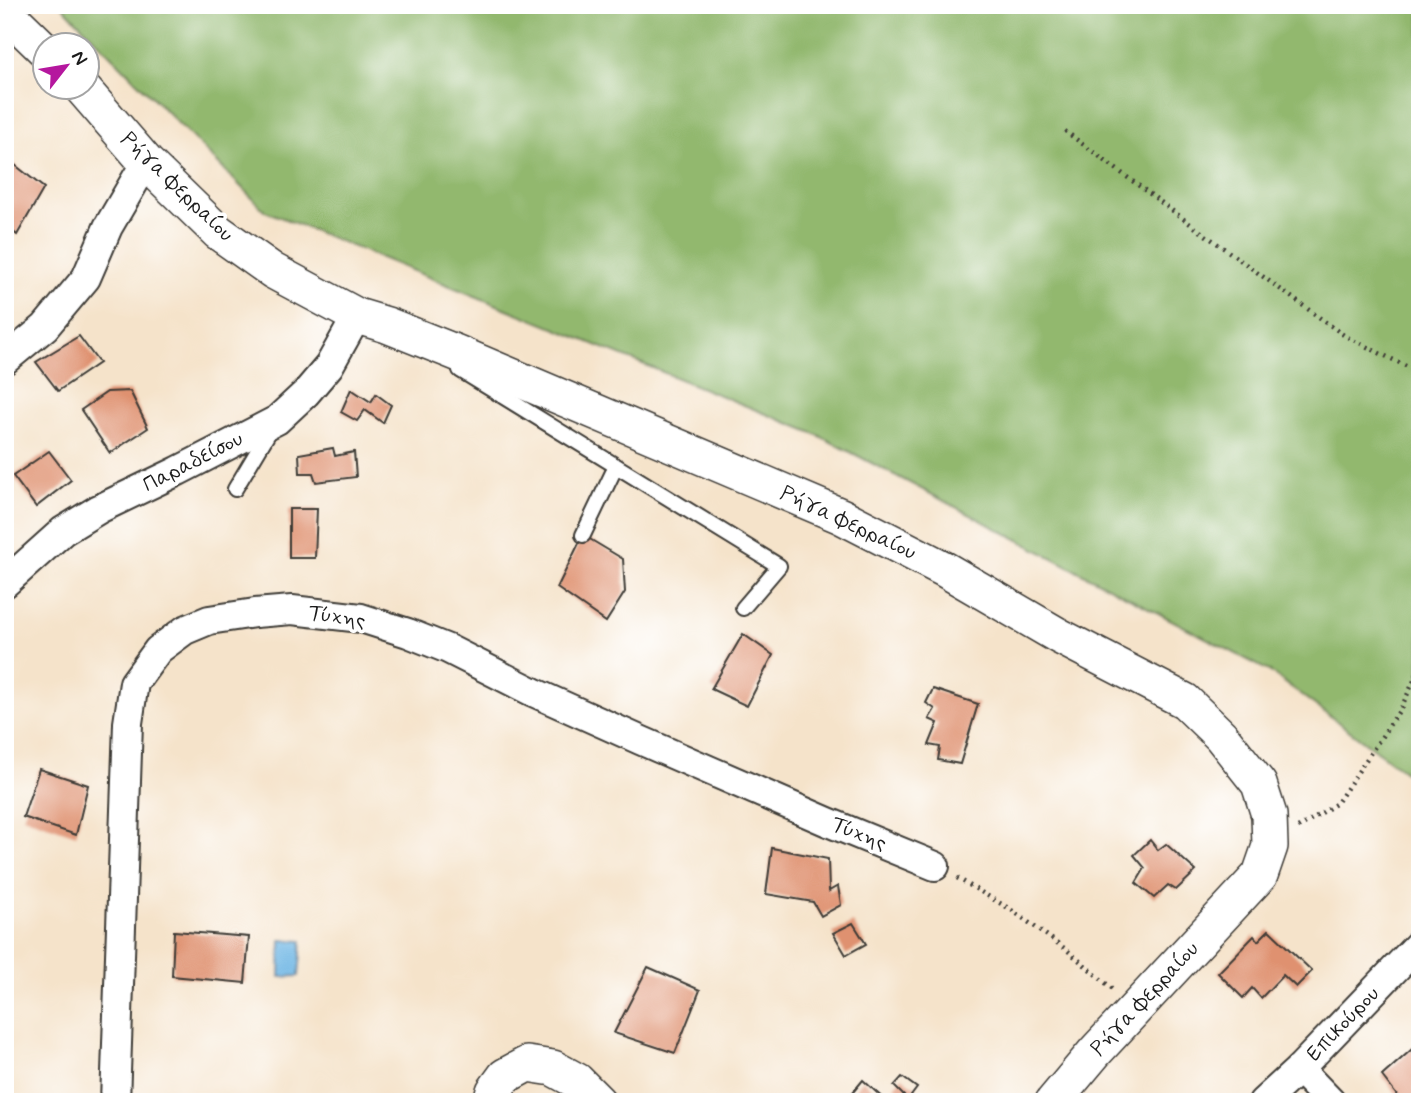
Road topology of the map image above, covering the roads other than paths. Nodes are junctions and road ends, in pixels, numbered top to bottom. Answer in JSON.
{"nodes":[{"id":1,"x":5,"y":15,"type":"edge"},
{"id":2,"x":32,"y":37,"type":"edge"},
{"id":3,"x":94,"y":102,"type":"edge"},
{"id":4,"x":146,"y":162,"type":"junction"},
{"id":5,"x":372,"y":321,"type":"junction"},
{"id":6,"x":5,"y":360,"type":"edge"},
{"id":7,"x":276,"y":420,"type":"junction"},
{"id":8,"x":616,"y":466,"type":"junction"},
{"id":9,"x":234,"y":489,"type":"dead end"},
{"id":10,"x":583,"y":536,"type":"dead end"},
{"id":11,"x":5,"y":583,"type":"edge"},
{"id":12,"x":743,"y":608,"type":"dead end"},
{"id":13,"x":935,"y":866,"type":"road end"},
{"id":14,"x":1420,"y":943,"type":"edge"},
{"id":15,"x":1299,"y":1069,"type":"junction"},
{"id":16,"x":596,"y":1101,"type":"edge"},
{"id":17,"x":115,"y":1102,"type":"edge"},
{"id":18,"x":491,"y":1102,"type":"edge"},
{"id":19,"x":1053,"y":1102,"type":"edge"},
{"id":20,"x":1262,"y":1102,"type":"edge"},
{"id":21,"x":1331,"y":1102,"type":"edge"}],
"edges":[{"from":1,"to":2,"type":"street"},
{"from":3,"to":4,"type":"street","name":"Ρήγα Φερραίου"},
{"from":4,"to":5,"type":"street","name":"Ρήγα Φερραίου"},
{"from":4,"to":6,"type":"street"},
{"from":5,"to":7,"type":"street","name":"Παραδείσου"},
{"from":5,"to":8,"type":"lane"},
{"from":5,"to":19,"type":"street","name":"Ρήγα Φερραίου"},
{"from":7,"to":9,"type":"lane"},
{"from":7,"to":11,"type":"street","name":"Παραδείσου"},
{"from":8,"to":10,"type":"lane"},
{"from":8,"to":12,"type":"lane"},
{"from":13,"to":17,"type":"street","name":"Τύχης"},
{"from":14,"to":15,"type":"street","name":"Επικούρου"},
{"from":15,"to":20,"type":"street","name":"Επικούρου"},
{"from":15,"to":21,"type":"street"},
{"from":16,"to":18,"type":"street"}]}
